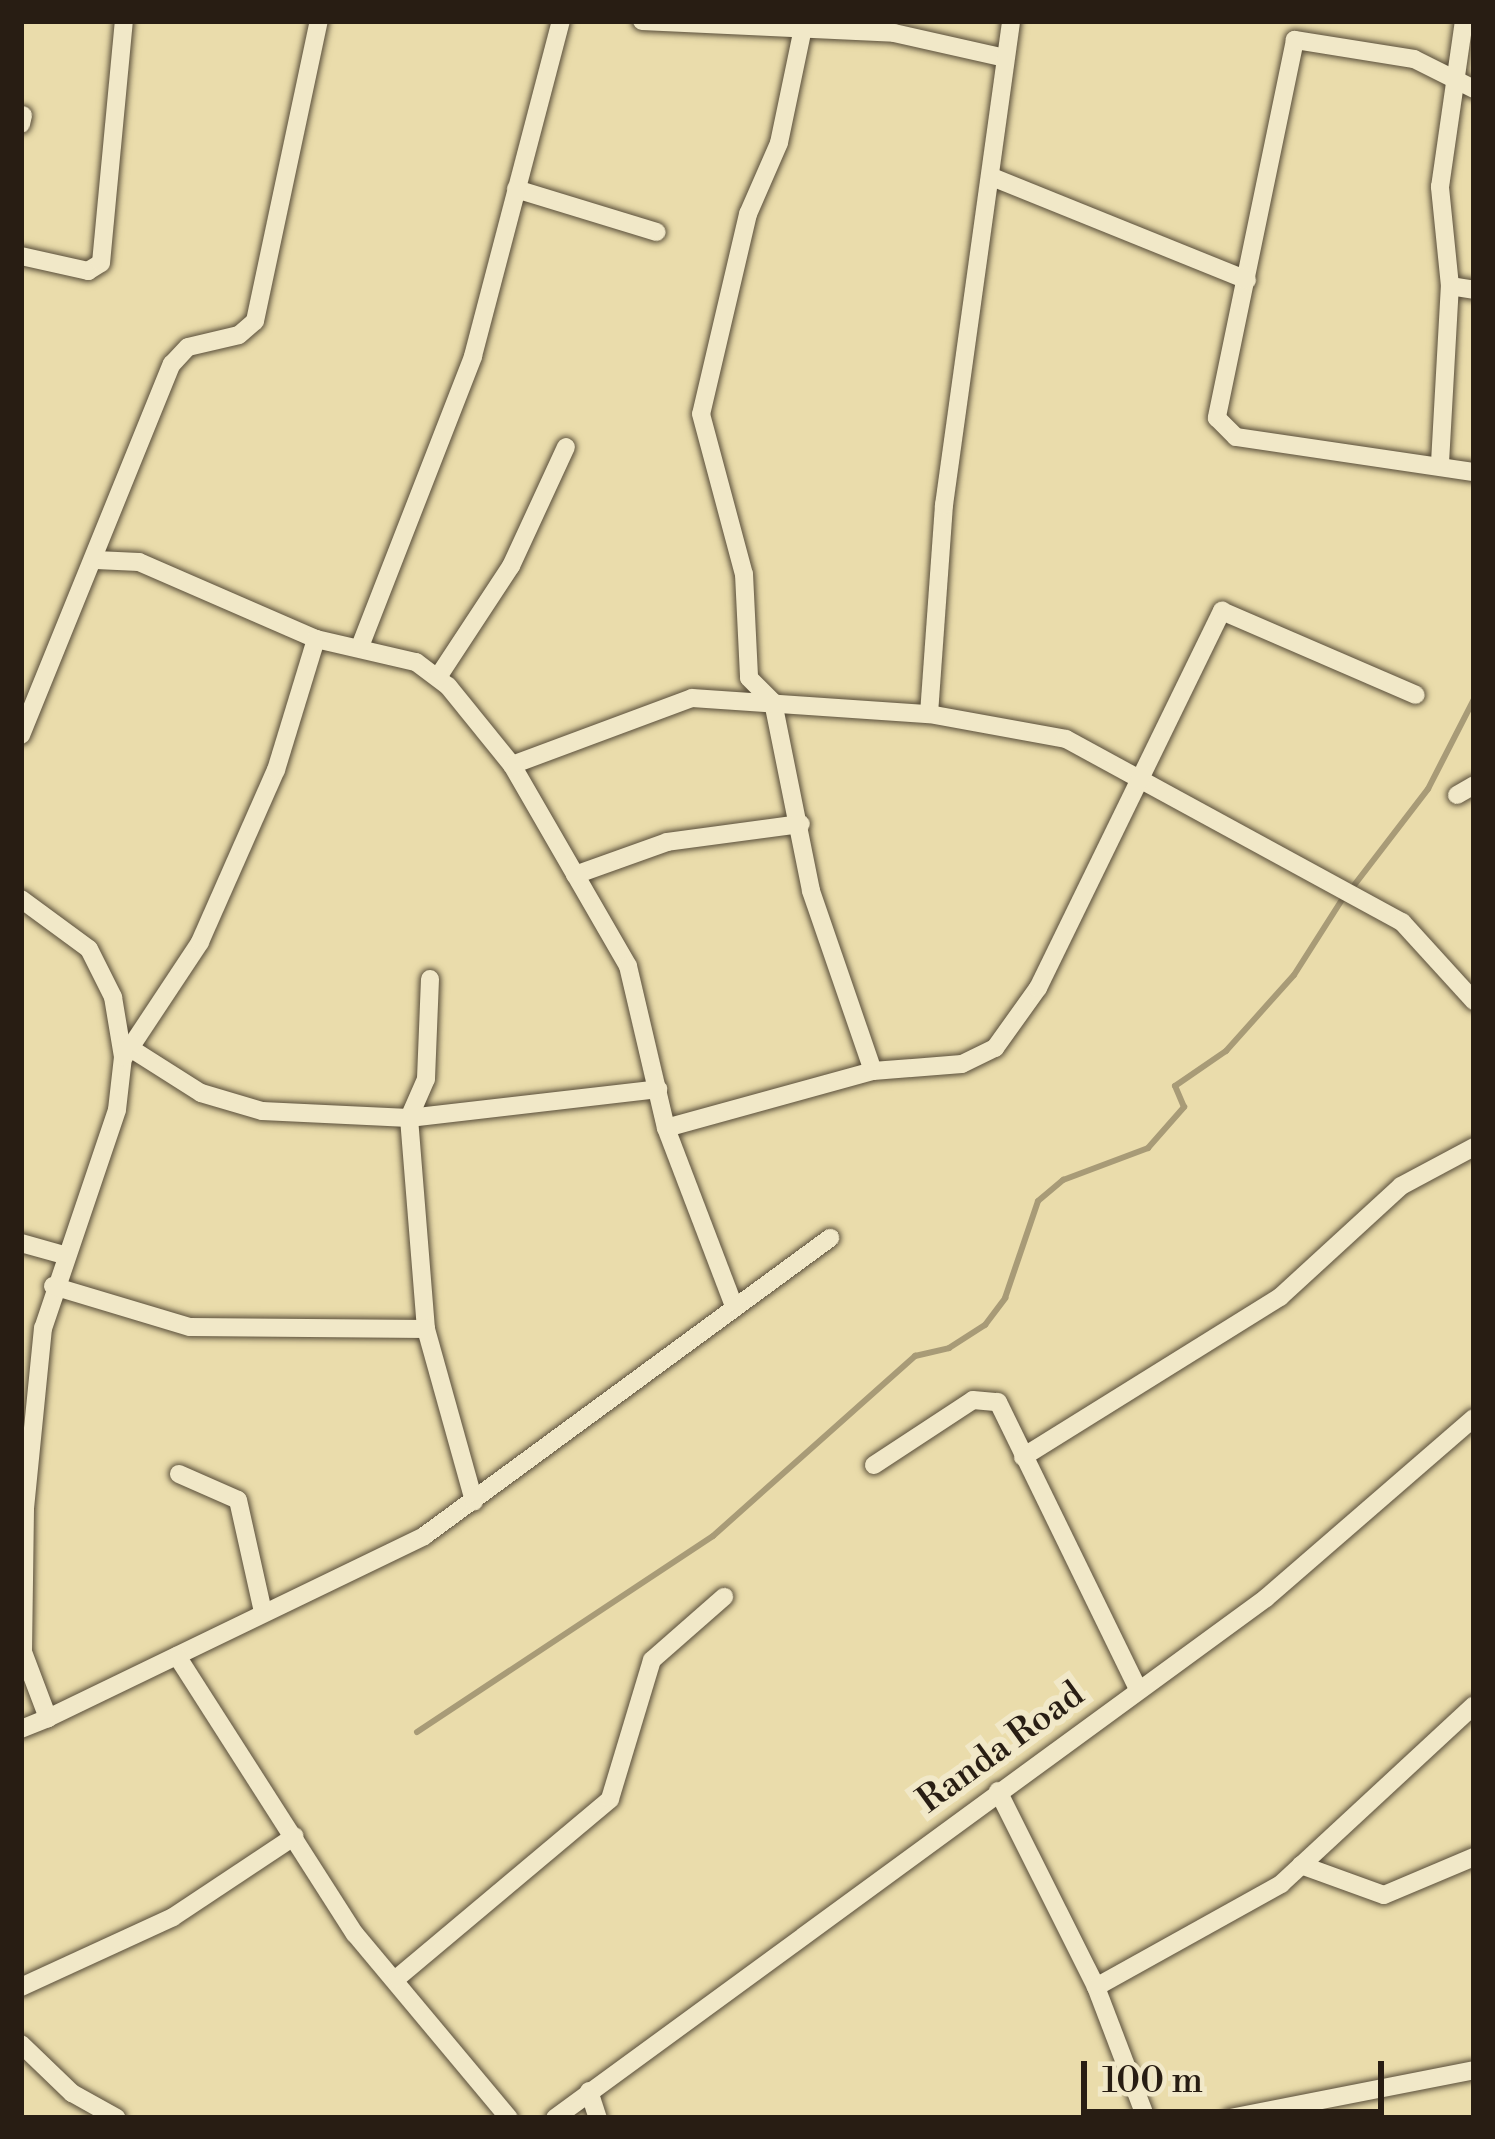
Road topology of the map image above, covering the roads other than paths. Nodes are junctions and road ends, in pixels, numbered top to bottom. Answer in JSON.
{"nodes":[{"id":1,"x":124,"y":21,"type":"edge"},
{"id":2,"x":319,"y":21,"type":"edge"},
{"id":3,"x":561,"y":21,"type":"edge"},
{"id":4,"x":642,"y":21,"type":"edge"},
{"id":5,"x":1011,"y":21,"type":"edge"},
{"id":6,"x":1465,"y":21,"type":"edge"},
{"id":7,"x":895,"y":27,"type":"edge"},
{"id":8,"x":802,"y":28,"type":"junction"},
{"id":9,"x":1294,"y":31,"type":"edge"},
{"id":10,"x":1005,"y":58,"type":"junction"},
{"id":11,"x":1454,"y":83,"type":"junction"},
{"id":12,"x":1474,"y":89,"type":"edge"},
{"id":13,"x":992,"y":177,"type":"junction"},
{"id":14,"x":516,"y":190,"type":"junction"},
{"id":15,"x":657,"y":232,"type":"dead end"},
{"id":16,"x":21,"y":256,"type":"edge"},
{"id":17,"x":1247,"y":280,"type":"junction"},
{"id":18,"x":1450,"y":286,"type":"junction"},
{"id":19,"x":1474,"y":290,"type":"edge"},
{"id":20,"x":566,"y":447,"type":"dead end"},
{"id":21,"x":1440,"y":463,"type":"junction"},
{"id":22,"x":1474,"y":472,"type":"edge"},
{"id":23,"x":96,"y":560,"type":"junction"},
{"id":24,"x":316,"y":639,"type":"junction"},
{"id":25,"x":361,"y":644,"type":"junction"},
{"id":26,"x":438,"y":677,"type":"junction"},
{"id":27,"x":1416,"y":695,"type":"dead end"},
{"id":28,"x":773,"y":702,"type":"junction"},
{"id":29,"x":929,"y":714,"type":"junction"},
{"id":30,"x":21,"y":735,"type":"edge"},
{"id":31,"x":512,"y":765,"type":"junction"},
{"id":32,"x":1144,"y":779,"type":"junction"},
{"id":33,"x":801,"y":824,"type":"junction"},
{"id":34,"x":575,"y":875,"type":"junction"},
{"id":35,"x":21,"y":899,"type":"edge"},
{"id":36,"x":430,"y":980,"type":"dead end"},
{"id":37,"x":1474,"y":1001,"type":"edge"},
{"id":38,"x":127,"y":1053,"type":"junction"},
{"id":39,"x":873,"y":1071,"type":"junction"},
{"id":40,"x":658,"y":1089,"type":"junction"},
{"id":41,"x":410,"y":1118,"type":"junction"},
{"id":42,"x":666,"y":1128,"type":"junction"},
{"id":43,"x":1474,"y":1147,"type":"edge"},
{"id":44,"x":830,"y":1238,"type":"dead end"},
{"id":45,"x":21,"y":1243,"type":"edge"},
{"id":46,"x":64,"y":1256,"type":"junction"},
{"id":47,"x":53,"y":1286,"type":"junction"},
{"id":48,"x":733,"y":1303,"type":"junction"},
{"id":49,"x":426,"y":1329,"type":"junction"},
{"id":50,"x":30,"y":1373,"type":"edge"},
{"id":51,"x":1474,"y":1418,"type":"edge"},
{"id":52,"x":1023,"y":1457,"type":"junction"},
{"id":53,"x":874,"y":1465,"type":"dead end"},
{"id":54,"x":179,"y":1474,"type":"dead end"},
{"id":55,"x":474,"y":1501,"type":"junction"},
{"id":56,"x":23,"y":1509,"type":"edge"},
{"id":57,"x":724,"y":1597,"type":"dead end"},
{"id":58,"x":263,"y":1612,"type":"junction"},
{"id":59,"x":177,"y":1656,"type":"junction"},
{"id":60,"x":1138,"y":1689,"type":"junction"},
{"id":61,"x":1474,"y":1705,"type":"edge"},
{"id":62,"x":48,"y":1718,"type":"junction"},
{"id":63,"x":21,"y":1729,"type":"edge"},
{"id":64,"x":998,"y":1791,"type":"junction"},
{"id":65,"x":295,"y":1836,"type":"junction"},
{"id":66,"x":1474,"y":1857,"type":"edge"},
{"id":67,"x":1301,"y":1865,"type":"junction"},
{"id":68,"x":397,"y":1978,"type":"junction"},
{"id":69,"x":1096,"y":1987,"type":"junction"},
{"id":70,"x":21,"y":1988,"type":"edge"},
{"id":71,"x":21,"y":2044,"type":"edge"},
{"id":72,"x":1474,"y":2070,"type":"edge"},
{"id":73,"x":589,"y":2091,"type":"junction"},
{"id":74,"x":117,"y":2118,"type":"edge"},
{"id":75,"x":509,"y":2118,"type":"edge"},
{"id":76,"x":555,"y":2118,"type":"edge"},
{"id":77,"x":598,"y":2118,"type":"edge"},
{"id":78,"x":1146,"y":2118,"type":"edge"},
{"id":79,"x":1230,"y":2118,"type":"edge"}],
"edges":[{"from":1,"to":16,"type":"street"},
{"from":2,"to":23,"type":"street"},
{"from":3,"to":14,"type":"street"},
{"from":4,"to":8,"type":"street"},
{"from":5,"to":10,"type":"street"},
{"from":6,"to":11,"type":"street"},
{"from":7,"to":8,"type":"street"},
{"from":7,"to":10,"type":"street"},
{"from":8,"to":28,"type":"street"},
{"from":9,"to":11,"type":"street"},
{"from":9,"to":17,"type":"street"},
{"from":10,"to":13,"type":"street"},
{"from":11,"to":12,"type":"street"},
{"from":11,"to":18,"type":"street"},
{"from":13,"to":17,"type":"street"},
{"from":13,"to":29,"type":"street"},
{"from":14,"to":15,"type":"street"},
{"from":14,"to":25,"type":"street"},
{"from":17,"to":21,"type":"street"},
{"from":18,"to":19,"type":"street"},
{"from":18,"to":21,"type":"street"},
{"from":20,"to":26,"type":"street"},
{"from":21,"to":22,"type":"street"},
{"from":23,"to":24,"type":"street"},
{"from":23,"to":30,"type":"street"},
{"from":24,"to":25,"type":"street"},
{"from":24,"to":38,"type":"street"},
{"from":25,"to":26,"type":"street"},
{"from":26,"to":31,"type":"street"},
{"from":27,"to":32,"type":"street"},
{"from":28,"to":29,"type":"street"},
{"from":28,"to":31,"type":"street"},
{"from":28,"to":33,"type":"street"},
{"from":29,"to":32,"type":"street"},
{"from":31,"to":34,"type":"street"},
{"from":32,"to":37,"type":"street"},
{"from":32,"to":39,"type":"street"},
{"from":33,"to":34,"type":"street"},
{"from":33,"to":39,"type":"street"},
{"from":34,"to":40,"type":"street"},
{"from":35,"to":38,"type":"street"},
{"from":36,"to":41,"type":"street"},
{"from":38,"to":41,"type":"street"},
{"from":38,"to":46,"type":"street"},
{"from":39,"to":42,"type":"street"},
{"from":40,"to":41,"type":"street"},
{"from":40,"to":42,"type":"street"},
{"from":41,"to":49,"type":"street"},
{"from":42,"to":48,"type":"street"},
{"from":43,"to":52,"type":"street"},
{"from":44,"to":48,"type":"street"},
{"from":45,"to":46,"type":"street"},
{"from":46,"to":47,"type":"street"},
{"from":47,"to":49,"type":"street"},
{"from":47,"to":50,"type":"street"},
{"from":48,"to":55,"type":"street"},
{"from":49,"to":55,"type":"street"},
{"from":50,"to":56,"type":"street"},
{"from":51,"to":60,"type":"street","name":"Randa Road"},
{"from":52,"to":53,"type":"street"},
{"from":52,"to":60,"type":"street"},
{"from":54,"to":58,"type":"street"},
{"from":55,"to":58,"type":"street"},
{"from":56,"to":62,"type":"street"},
{"from":57,"to":68,"type":"street"},
{"from":58,"to":59,"type":"street"},
{"from":59,"to":62,"type":"street"},
{"from":59,"to":65,"type":"street"},
{"from":60,"to":64,"type":"street","name":"Randa Road"},
{"from":61,"to":67,"type":"street"},
{"from":62,"to":63,"type":"street"},
{"from":64,"to":69,"type":"street"},
{"from":64,"to":73,"type":"street","name":"Randa Road"},
{"from":65,"to":68,"type":"street"},
{"from":65,"to":70,"type":"street"},
{"from":66,"to":67,"type":"street"},
{"from":67,"to":69,"type":"street"},
{"from":68,"to":75,"type":"street"},
{"from":69,"to":78,"type":"street"},
{"from":71,"to":74,"type":"street"},
{"from":72,"to":79,"type":"street"},
{"from":73,"to":76,"type":"street","name":"Randa Road"},
{"from":73,"to":77,"type":"street"}]}
